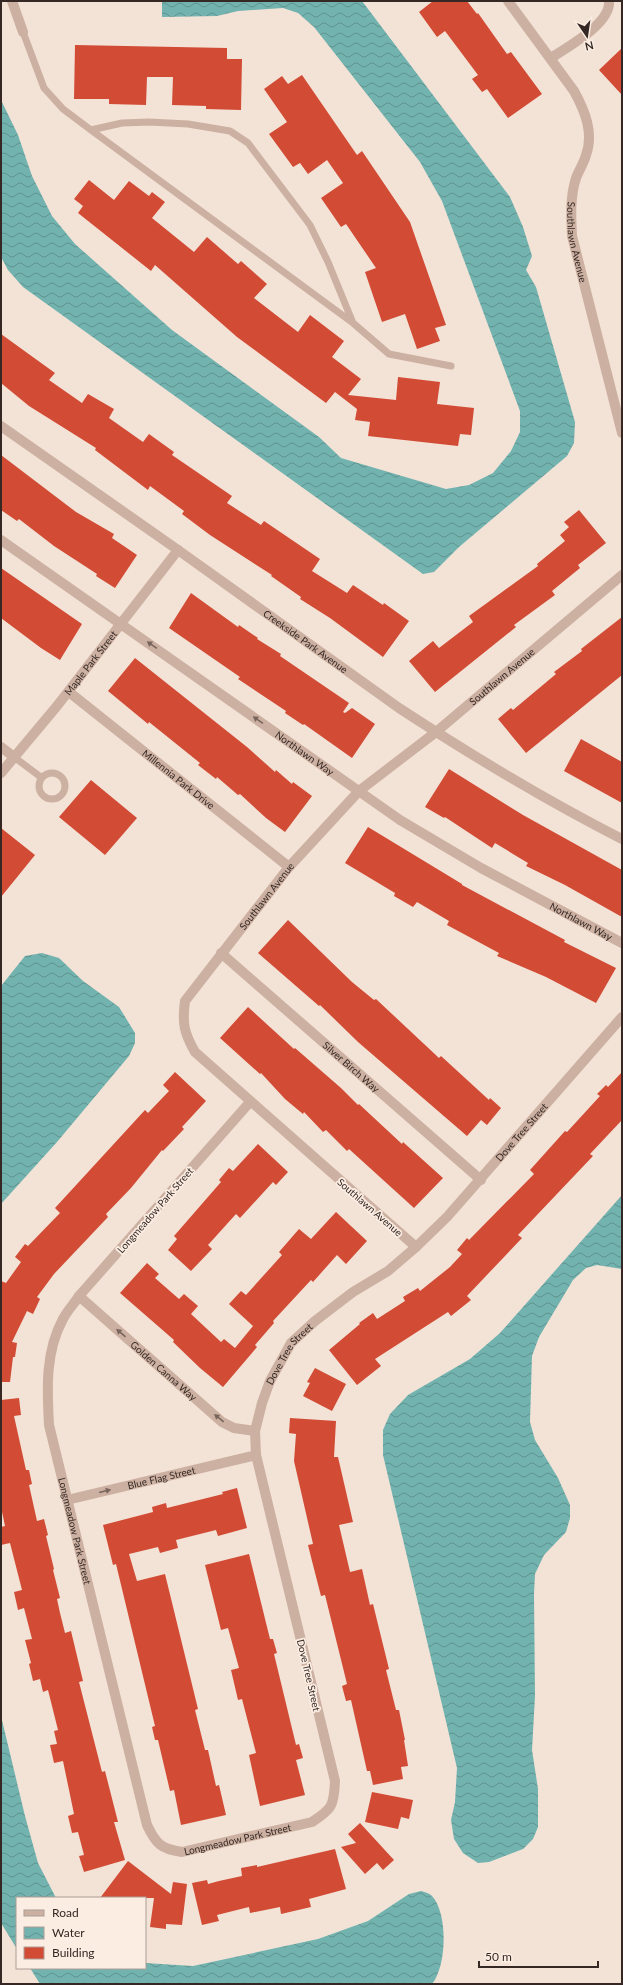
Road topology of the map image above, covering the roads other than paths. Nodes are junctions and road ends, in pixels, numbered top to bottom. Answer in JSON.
{"nodes":[{"id":1,"x":12,"y":1,"type":"edge"},
{"id":2,"x":508,"y":1,"type":"edge"},
{"id":3,"x":609,"y":1,"type":"edge"},
{"id":4,"x":23,"y":32,"type":"joint"},
{"id":5,"x":551,"y":58,"type":"junction"},
{"id":6,"x":91,"y":130,"type":"junction"},
{"id":7,"x":353,"y":323,"type":"junction"},
{"id":8,"x":451,"y":366,"type":"dead end"},
{"id":9,"x":1,"y":426,"type":"edge"},
{"id":10,"x":622,"y":433,"type":"edge"},
{"id":11,"x":1,"y":540,"type":"edge"},
{"id":12,"x":178,"y":550,"type":"junction"},
{"id":13,"x":622,"y":574,"type":"edge"},
{"id":14,"x":122,"y":624,"type":"junction"},
{"id":15,"x":69,"y":692,"type":"junction"},
{"id":16,"x":436,"y":732,"type":"junction"},
{"id":17,"x":1,"y":747,"type":"edge"},
{"id":18,"x":14,"y":757,"type":"junction"},
{"id":19,"x":1,"y":773,"type":"edge"},
{"id":20,"x":42,"y":778,"type":"dead end"},
{"id":21,"x":359,"y":791,"type":"junction"},
{"id":22,"x":622,"y":839,"type":"edge"},
{"id":23,"x":289,"y":867,"type":"junction"},
{"id":24,"x":622,"y":943,"type":"edge"},
{"id":25,"x":222,"y":953,"type":"junction"},
{"id":26,"x":622,"y":1017,"type":"edge"},
{"id":27,"x":250,"y":1102,"type":"junction"},
{"id":28,"x":481,"y":1180,"type":"junction"},
{"id":29,"x":416,"y":1247,"type":"junction"},
{"id":30,"x":79,"y":1296,"type":"junction"},
{"id":31,"x":255,"y":1431,"type":"junction"},
{"id":32,"x":256,"y":1455,"type":"junction"},
{"id":33,"x":67,"y":1500,"type":"junction"},
{"id":34,"x":328,"y":1812,"type":"joint"}],
"edges":[{"from":1,"to":4,"type":"street"},
{"from":2,"to":5,"type":"street","name":"Southlawn Avenue"},
{"from":3,"to":5,"type":"street"},
{"from":4,"to":6,"type":"lane"},
{"from":5,"to":10,"type":"street","name":"Southlawn Avenue"},
{"from":6,"to":7,"type":"lane"},
{"from":6,"to":7,"type":"lane"},
{"from":7,"to":8,"type":"lane"},
{"from":9,"to":12,"type":"street","name":"Creekside Park Avenue"},
{"from":11,"to":14,"type":"street","name":"Northlawn Way"},
{"from":12,"to":14,"type":"street","name":"Maple Park Street"},
{"from":12,"to":16,"type":"street","name":"Creekside Park Avenue"},
{"from":13,"to":16,"type":"street","name":"Southlawn Avenue"},
{"from":14,"to":15,"type":"street","name":"Maple Park Street"},
{"from":21,"to":14,"type":"street","name":"Northlawn Way","one_way":true},
{"from":15,"to":18,"type":"street","name":"Maple Park Street"},
{"from":15,"to":23,"type":"street","name":"Millennia Park Drive"},
{"from":16,"to":21,"type":"street","name":"Southlawn Avenue"},
{"from":16,"to":22,"type":"street","name":"Creekside Park Avenue"},
{"from":17,"to":18,"type":"street"},
{"from":18,"to":19,"type":"street","name":"Maple Park Street"},
{"from":18,"to":20,"type":"lane"},
{"from":21,"to":23,"type":"street","name":"Southlawn Avenue"},
{"from":21,"to":24,"type":"street","name":"Northlawn Way"},
{"from":23,"to":25,"type":"street","name":"Southlawn Avenue"},
{"from":25,"to":27,"type":"street","name":"Southlawn Avenue"},
{"from":25,"to":28,"type":"street","name":"Silver Birch Way"},
{"from":26,"to":28,"type":"street","name":"Dove Tree Street"},
{"from":27,"to":29,"type":"street","name":"Southlawn Avenue"},
{"from":27,"to":30,"type":"street","name":"Longmeadow Park Street"},
{"from":28,"to":29,"type":"street","name":"Dove Tree Street"},
{"from":29,"to":31,"type":"street","name":"Dove Tree Street"},
{"from":31,"to":30,"type":"street","name":"Golden Canna Way","one_way":true},
{"from":30,"to":33,"type":"street","name":"Longmeadow Park Street"},
{"from":31,"to":32,"type":"street","name":"Dove Tree Street"},
{"from":33,"to":32,"type":"street","name":"Blue Flag Street","one_way":true},
{"from":32,"to":34,"type":"street","name":"Dove Tree Street"},
{"from":33,"to":34,"type":"street","name":"Longmeadow Park Street"}]}
